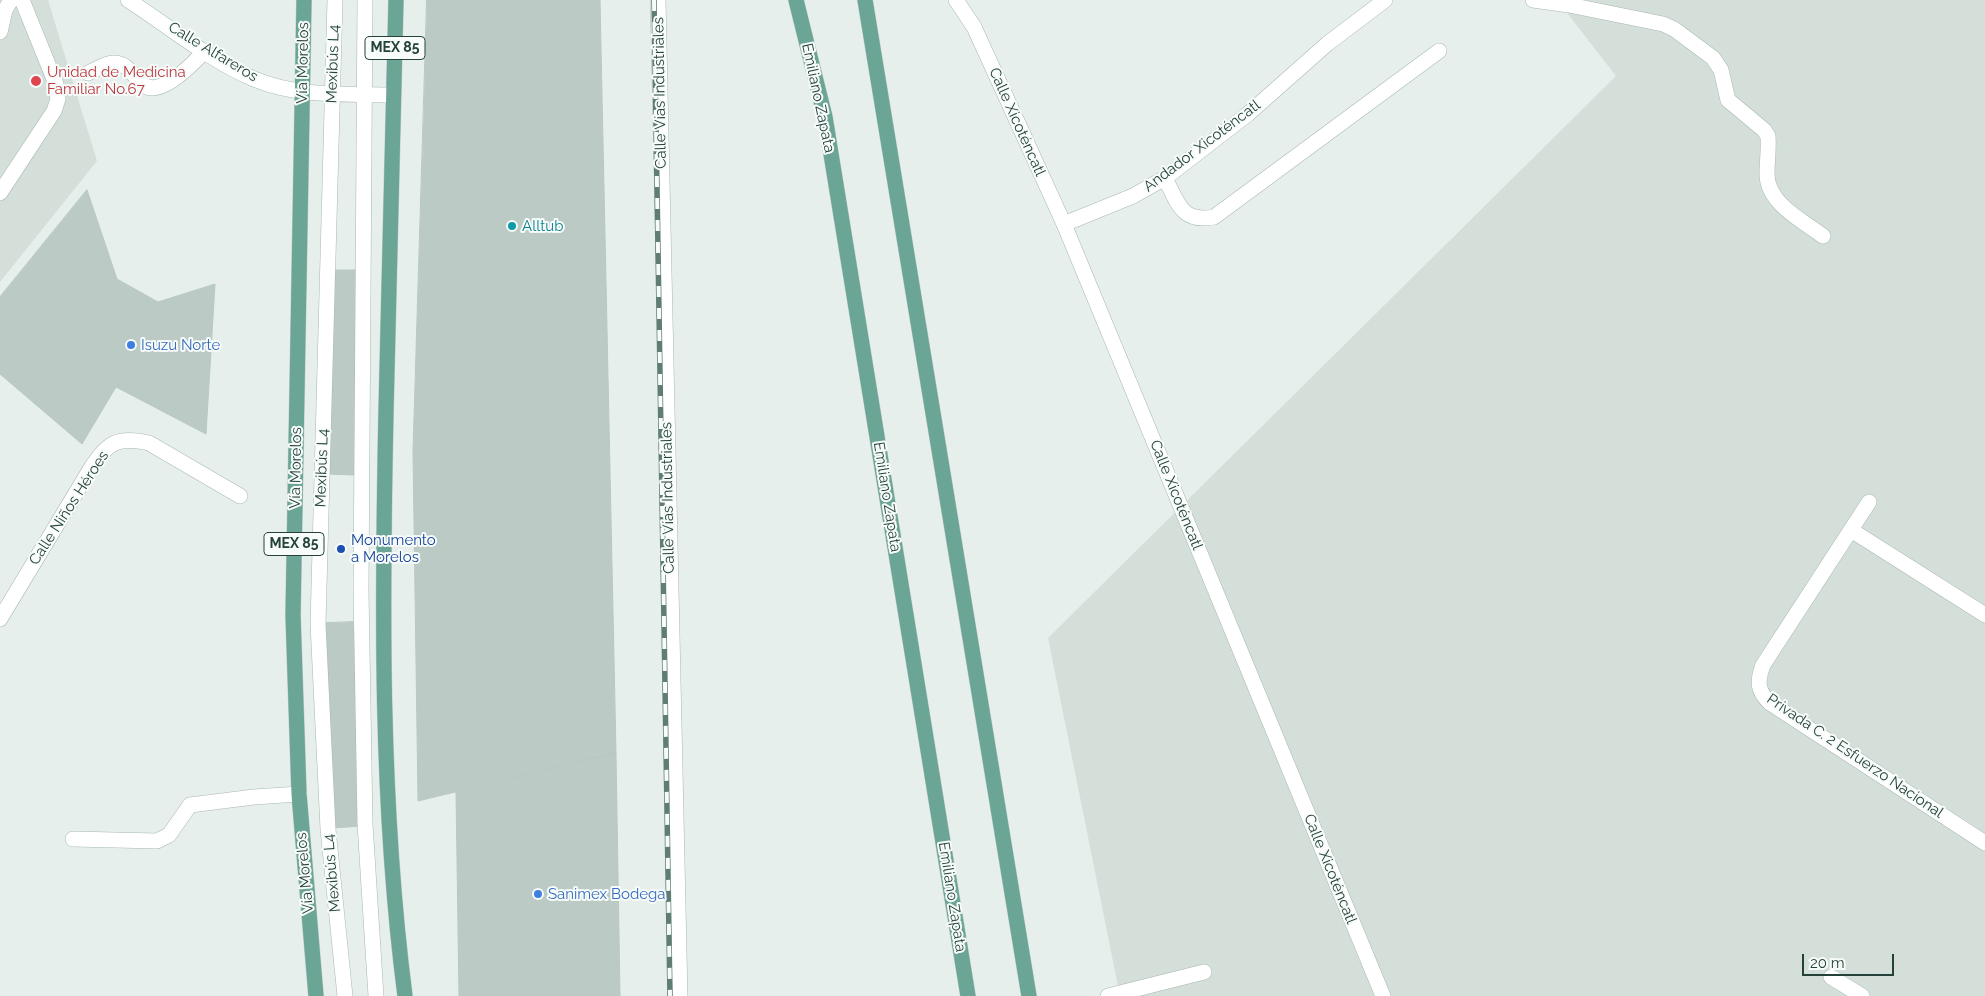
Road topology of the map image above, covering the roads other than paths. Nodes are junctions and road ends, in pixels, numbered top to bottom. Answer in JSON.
{"nodes":[{"id":1,"x":12,"y":0,"type":"edge"},
{"id":2,"x":22,"y":0,"type":"edge"},
{"id":3,"x":304,"y":0,"type":"edge"},
{"id":4,"x":336,"y":0,"type":"edge"},
{"id":5,"x":365,"y":0,"type":"edge"},
{"id":6,"x":396,"y":0,"type":"edge"},
{"id":7,"x":658,"y":0,"type":"edge"},
{"id":8,"x":796,"y":0,"type":"edge"},
{"id":9,"x":865,"y":0,"type":"edge"},
{"id":10,"x":956,"y":0,"type":"edge"},
{"id":11,"x":1385,"y":0,"type":"edge"},
{"id":12,"x":1533,"y":0,"type":"edge"},
{"id":13,"x":136,"y":2,"type":"edge"},
{"id":14,"x":0,"y":32,"type":"edge"},
{"id":15,"x":205,"y":50,"type":"junction"},
{"id":16,"x":1440,"y":52,"type":"dead end"},
{"id":17,"x":88,"y":73,"type":"dead end"},
{"id":18,"x":303,"y":91,"type":"junction"},
{"id":19,"x":332,"y":93,"type":"junction"},
{"id":20,"x":363,"y":95,"type":"junction"},
{"id":21,"x":393,"y":96,"type":"junction"},
{"id":22,"x":1165,"y":178,"type":"junction"},
{"id":23,"x":0,"y":193,"type":"edge"},
{"id":24,"x":1064,"y":224,"type":"junction"},
{"id":25,"x":1823,"y":236,"type":"dead end"},
{"id":26,"x":240,"y":496,"type":"dead end"},
{"id":27,"x":1868,"y":502,"type":"dead end"},
{"id":28,"x":1852,"y":530,"type":"junction"},
{"id":29,"x":1985,"y":615,"type":"edge"},
{"id":30,"x":0,"y":619,"type":"edge"},
{"id":31,"x":298,"y":794,"type":"junction"},
{"id":32,"x":73,"y":839,"type":"dead end"},
{"id":33,"x":1985,"y":843,"type":"edge"},
{"id":34,"x":1204,"y":972,"type":"dead end"},
{"id":35,"x":1831,"y":978,"type":"dead end"},
{"id":36,"x":316,"y":996,"type":"edge"},
{"id":37,"x":345,"y":996,"type":"edge"},
{"id":38,"x":376,"y":996,"type":"edge"},
{"id":39,"x":405,"y":996,"type":"edge"},
{"id":40,"x":680,"y":996,"type":"edge"},
{"id":41,"x":968,"y":996,"type":"edge"},
{"id":42,"x":1029,"y":996,"type":"edge"},
{"id":43,"x":1108,"y":996,"type":"edge"},
{"id":44,"x":1383,"y":996,"type":"edge"},
{"id":45,"x":1862,"y":996,"type":"edge"}],
"edges":[{"from":1,"to":14,"type":"street"},
{"from":2,"to":23,"type":"street"},
{"from":3,"to":18,"type":"main road","name":"Vía Morelos","number":"MEX 85"},
{"from":4,"to":19,"type":"street","name":"Mexibús L4"},
{"from":5,"to":20,"type":"street","name":"Mexibús L4"},
{"from":6,"to":21,"type":"main road","number":"MEX 85"},
{"from":7,"to":40,"type":"street","name":"Calle Vías Industriales"},
{"from":8,"to":41,"type":"main road","name":"Emiliano Zapata"},
{"from":9,"to":42,"type":"main road"},
{"from":10,"to":24,"type":"street","name":"Calle Xicoténcatl"},
{"from":11,"to":22,"type":"street","name":"Andador Xicoténcatl"},
{"from":12,"to":25,"type":"street"},
{"from":13,"to":15,"type":"street","name":"Calle Alfareros"},
{"from":15,"to":17,"type":"street"},
{"from":15,"to":18,"type":"street","name":"Calle Alfareros"},
{"from":16,"to":22,"type":"street"},
{"from":18,"to":19,"type":"street","name":"Calle Alfareros"},
{"from":18,"to":31,"type":"main road","name":"Vía Morelos","number":"MEX 85"},
{"from":19,"to":20,"type":"street","name":"Calle Alfareros"},
{"from":19,"to":37,"type":"street","name":"Mexibús L4"},
{"from":20,"to":21,"type":"street","name":"Calle Alfareros"},
{"from":20,"to":38,"type":"street","name":"Mexibús L4"},
{"from":21,"to":39,"type":"main road","number":"MEX 85"},
{"from":22,"to":24,"type":"street","name":"Andador Xicoténcatl"},
{"from":24,"to":44,"type":"street","name":"Calle Xicoténcatl"},
{"from":26,"to":30,"type":"street","name":"Calle Niños Héroes"},
{"from":27,"to":28,"type":"street","name":"Privada C. 2 Esfuerzo Nacional"},
{"from":28,"to":29,"type":"street"},
{"from":28,"to":33,"type":"street","name":"Privada C. 2 Esfuerzo Nacional"},
{"from":31,"to":32,"type":"street"},
{"from":31,"to":36,"type":"main road","name":"Vía Morelos","number":"MEX 85"},
{"from":34,"to":43,"type":"street"},
{"from":35,"to":45,"type":"street"}]}
